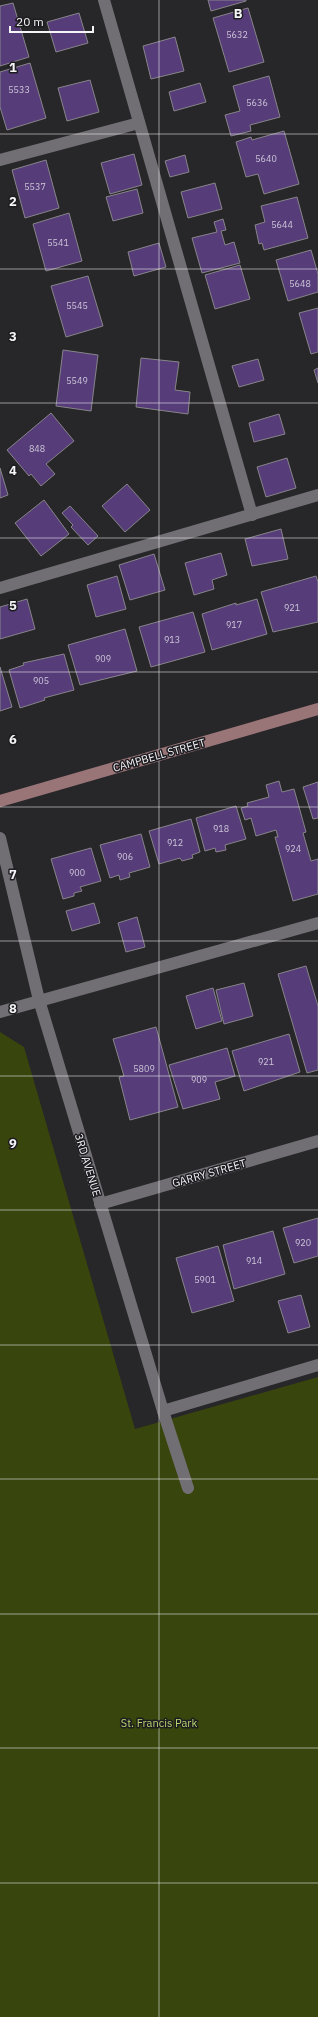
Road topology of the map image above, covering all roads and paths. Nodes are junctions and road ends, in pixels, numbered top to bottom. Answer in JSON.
{"nodes":[{"id":1,"x":104,"y":0,"type":"edge"},
{"id":2,"x":139,"y":123,"type":"junction"},
{"id":3,"x":0,"y":160,"type":"edge"},
{"id":4,"x":318,"y":495,"type":"edge"},
{"id":5,"x":252,"y":514,"type":"junction"},
{"id":6,"x":0,"y":588,"type":"edge"},
{"id":7,"x":318,"y":709,"type":"edge"},
{"id":8,"x":0,"y":801,"type":"edge"},
{"id":9,"x":0,"y":838,"type":"edge"},
{"id":10,"x":318,"y":923,"type":"edge"},
{"id":11,"x":39,"y":1000,"type":"junction"},
{"id":12,"x":0,"y":1012,"type":"edge"},
{"id":13,"x":318,"y":1141,"type":"edge"},
{"id":14,"x":100,"y":1204,"type":"junction"},
{"id":15,"x":318,"y":1366,"type":"edge"},
{"id":16,"x":163,"y":1411,"type":"junction"},
{"id":17,"x":188,"y":1488,"type":"dead end"}],
"edges":[{"from":1,"to":2,"type":"street"},
{"from":2,"to":3,"type":"street"},
{"from":2,"to":5,"type":"street"},
{"from":4,"to":5,"type":"street"},
{"from":5,"to":6,"type":"street"},
{"from":7,"to":8,"type":"street","name":"CAMPBELL STREET"},
{"from":9,"to":11,"type":"street","name":"3RD AVENUE"},
{"from":10,"to":11,"type":"street"},
{"from":11,"to":12,"type":"street"},
{"from":11,"to":14,"type":"street","name":"3RD AVENUE"},
{"from":13,"to":14,"type":"street","name":"GARRY STREET"},
{"from":14,"to":16,"type":"street","name":"3RD AVENUE"},
{"from":15,"to":16,"type":"street"},
{"from":16,"to":17,"type":"street","name":"3RD AVENUE"}]}
